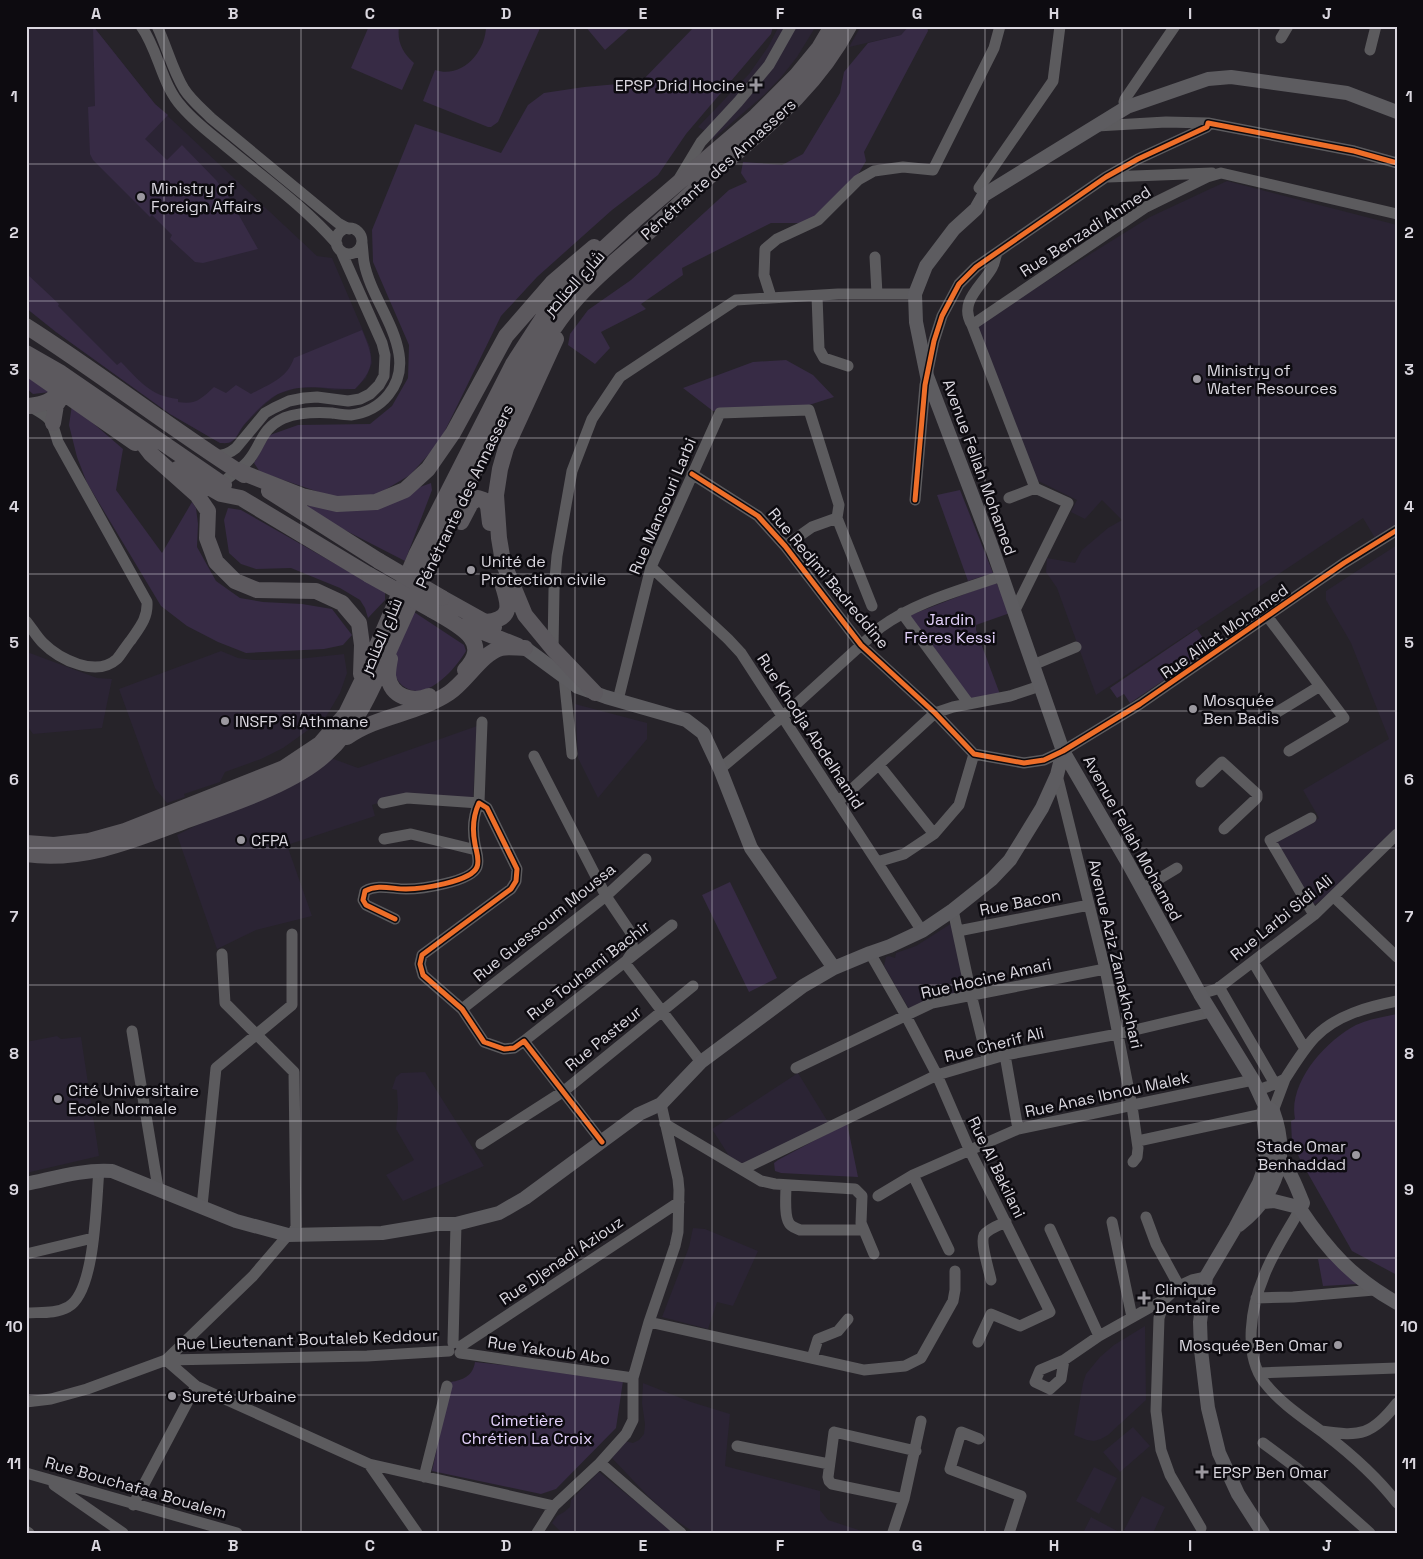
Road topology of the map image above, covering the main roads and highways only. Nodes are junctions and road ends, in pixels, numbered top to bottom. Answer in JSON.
{"nodes":[{"id":1,"x":832,"y":26,"type":"edge"},
{"id":2,"x":849,"y":26,"type":"edge"},
{"id":3,"x":1397,"y":112,"type":"edge"},
{"id":4,"x":635,"y":220,"type":"junction"},
{"id":5,"x":573,"y":303,"type":"junction"},
{"id":6,"x":26,"y":326,"type":"edge"},
{"id":7,"x":26,"y":339,"type":"edge"},
{"id":8,"x":26,"y":353,"type":"edge"},
{"id":9,"x":26,"y":367,"type":"edge"},
{"id":10,"x":102,"y":377,"type":"junction"},
{"id":11,"x":63,"y":391,"type":"junction"},
{"id":12,"x":28,"y":405,"type":"edge"},
{"id":13,"x":120,"y":414,"type":"junction"},
{"id":14,"x":53,"y":423,"type":"road end"},
{"id":15,"x":151,"y":454,"type":"junction"},
{"id":16,"x":236,"y":470,"type":"junction"},
{"id":17,"x":241,"y":498,"type":"junction"},
{"id":18,"x":425,"y":576,"type":"junction"},
{"id":19,"x":437,"y":604,"type":"junction"},
{"id":20,"x":486,"y":622,"type":"junction"},
{"id":21,"x":525,"y":648,"type":"junction"},
{"id":22,"x":391,"y":649,"type":"junction"},
{"id":23,"x":361,"y":683,"type":"junction"},
{"id":24,"x":606,"y":697,"type":"junction"},
{"id":25,"x":332,"y":748,"type":"junction"},
{"id":26,"x":1063,"y":751,"type":"junction"},
{"id":27,"x":26,"y":843,"type":"edge"},
{"id":28,"x":26,"y":854,"type":"edge"},
{"id":29,"x":834,"y":968,"type":"junction"},
{"id":30,"x":1272,"y":1163,"type":"junction"},
{"id":31,"x":26,"y":1184,"type":"edge"},
{"id":32,"x":1263,"y":1202,"type":"junction"},
{"id":33,"x":1297,"y":1207,"type":"junction"},
{"id":34,"x":1235,"y":1228,"type":"junction"},
{"id":35,"x":1397,"y":1303,"type":"edge"},
{"id":36,"x":1263,"y":1533,"type":"edge"}],
"edges":[{"from":1,"to":4,"type":"highway","name":"شارع العناصر"},
{"from":2,"to":5,"type":"highway","name":"Pénétrante des Annassers"},
{"from":3,"to":26,"type":"main road","name":"Avenue Fellah Mohamed"},
{"from":4,"to":16,"type":"highway"},
{"from":4,"to":23,"type":"highway","name":"شارع العناصر"},
{"from":5,"to":18,"type":"highway","name":"Pénétrante des Annassers"},
{"from":5,"to":24,"type":"highway"},
{"from":6,"to":10,"type":"highway"},
{"from":7,"to":10,"type":"highway"},
{"from":8,"to":13,"type":"highway"},
{"from":9,"to":11,"type":"highway"},
{"from":10,"to":16,"type":"highway"},
{"from":11,"to":12,"type":"highway"},
{"from":11,"to":14,"type":"highway"},
{"from":11,"to":15,"type":"highway"},
{"from":13,"to":15,"type":"highway"},
{"from":13,"to":17,"type":"highway"},
{"from":15,"to":17,"type":"highway"},
{"from":15,"to":23,"type":"highway"},
{"from":16,"to":19,"type":"highway","bridge":true},
{"from":17,"to":19,"type":"highway","bridge":true},
{"from":18,"to":20,"type":"highway"},
{"from":18,"to":22,"type":"highway","name":"Pénétrante des Annassers"},
{"from":19,"to":20,"type":"highway"},
{"from":19,"to":21,"type":"highway"},
{"from":19,"to":22,"type":"highway"},
{"from":20,"to":21,"type":"highway"},
{"from":21,"to":24,"type":"main road"},
{"from":21,"to":25,"type":"highway"},
{"from":22,"to":25,"type":"highway","name":"Pénétrante des Annassers"},
{"from":23,"to":27,"type":"highway","name":"شارع العناصر"},
{"from":24,"to":29,"type":"main road"},
{"from":25,"to":28,"type":"highway","name":"Pénétrante des Annassers"},
{"from":26,"to":29,"type":"main road"},
{"from":26,"to":30,"type":"main road","name":"Avenue Fellah Mohamed"},
{"from":29,"to":31,"type":"main road"},
{"from":30,"to":32,"type":"main road"},
{"from":30,"to":33,"type":"main road"},
{"from":30,"to":34,"type":"main road"},
{"from":32,"to":33,"type":"main road"},
{"from":32,"to":34,"type":"main road"},
{"from":33,"to":35,"type":"main road"},
{"from":34,"to":36,"type":"main road"}]}
